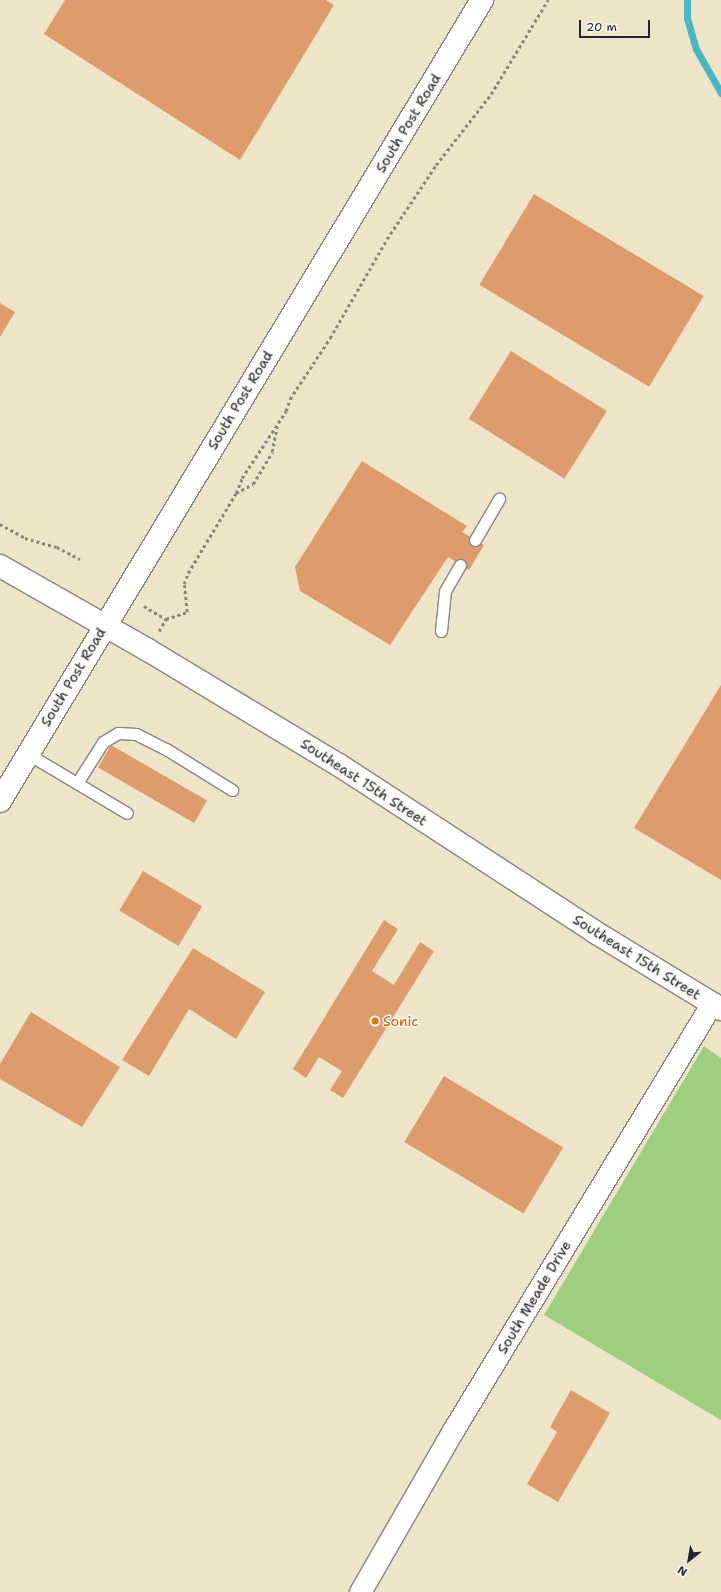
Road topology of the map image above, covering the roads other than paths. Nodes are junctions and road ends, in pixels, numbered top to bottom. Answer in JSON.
{"nodes":[{"id":1,"x":482,"y":0,"type":"edge"},
{"id":2,"x":499,"y":499,"type":"dead end"},
{"id":3,"x":475,"y":540,"type":"dead end"},
{"id":4,"x":460,"y":565,"type":"dead end"},
{"id":5,"x":0,"y":566,"type":"edge"},
{"id":6,"x":104,"y":625,"type":"junction"},
{"id":7,"x":441,"y":631,"type":"dead end"},
{"id":8,"x":28,"y":754,"type":"junction"},
{"id":9,"x":77,"y":783,"type":"junction"},
{"id":10,"x":232,"y":790,"type":"dead end"},
{"id":11,"x":0,"y":801,"type":"edge"},
{"id":12,"x":127,"y":813,"type":"dead end"},
{"id":13,"x":716,"y":1006,"type":"edge"},
{"id":14,"x":360,"y":1592,"type":"edge"}],
"edges":[{"from":1,"to":6,"type":"main road","name":"South Post Road"},
{"from":2,"to":3,"type":"lane"},
{"from":4,"to":7,"type":"lane"},
{"from":5,"to":6,"type":"main road","name":"Southeast 15th Street"},
{"from":6,"to":8,"type":"main road","name":"South Post Road"},
{"from":6,"to":13,"type":"main road","name":"Southeast 15th Street"},
{"from":8,"to":9,"type":"lane"},
{"from":8,"to":11,"type":"main road","name":"South Post Road"},
{"from":9,"to":10,"type":"lane"},
{"from":9,"to":12,"type":"lane"},
{"from":13,"to":14,"type":"street","name":"South Meade Drive"}]}
